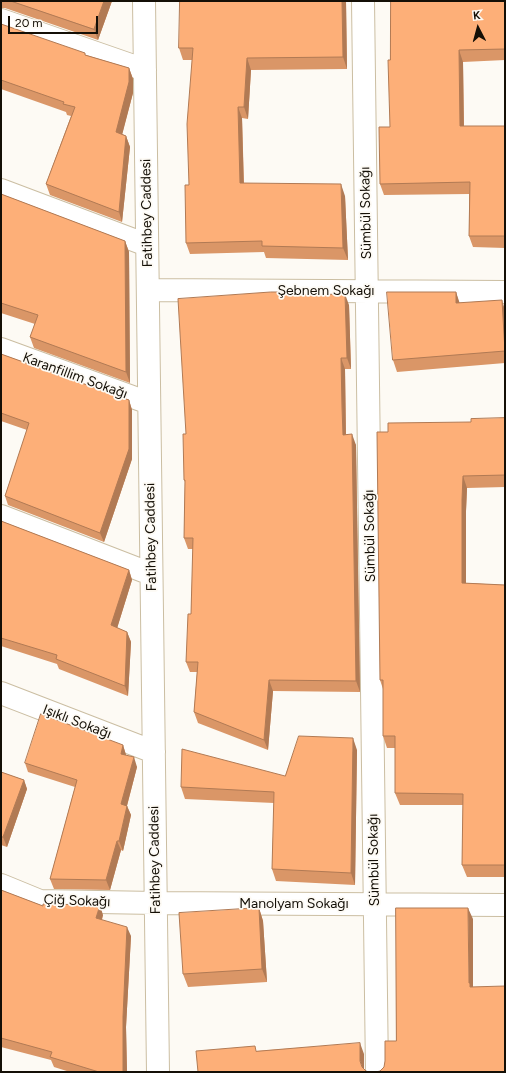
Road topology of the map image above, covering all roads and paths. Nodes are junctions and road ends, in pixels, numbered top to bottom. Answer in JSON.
{"nodes":[{"id":1,"x":144,"y":1,"type":"edge"},
{"id":2,"x":363,"y":1,"type":"edge"},
{"id":3,"x":1,"y":20,"type":"edge"},
{"id":4,"x":145,"y":70,"type":"junction"},
{"id":5,"x":1,"y":190,"type":"edge"},
{"id":6,"x":147,"y":245,"type":"junction"},
{"id":7,"x":148,"y":290,"type":"junction"},
{"id":8,"x":367,"y":291,"type":"junction"},
{"id":9,"x":505,"y":292,"type":"edge"},
{"id":10,"x":1,"y":349,"type":"edge"},
{"id":11,"x":149,"y":403,"type":"junction"},
{"id":12,"x":1,"y":516,"type":"edge"},
{"id":13,"x":151,"y":574,"type":"junction"},
{"id":14,"x":1,"y":693,"type":"edge"},
{"id":15,"x":154,"y":752,"type":"junction"},
{"id":16,"x":1,"y":885,"type":"edge"},
{"id":17,"x":156,"y":903,"type":"junction"},
{"id":18,"x":375,"y":904,"type":"junction"},
{"id":19,"x":505,"y":905,"type":"edge"},
{"id":20,"x":158,"y":1072,"type":"edge"},
{"id":21,"x":377,"y":1072,"type":"edge"}],
"edges":[{"from":1,"to":4,"type":"street","name":"Fatihbey Caddesi"},
{"from":2,"to":8,"type":"street","name":"Sümbül Sokağı"},
{"from":3,"to":4,"type":"street"},
{"from":4,"to":6,"type":"street","name":"Fatihbey Caddesi"},
{"from":5,"to":6,"type":"street"},
{"from":6,"to":7,"type":"street","name":"Fatihbey Caddesi"},
{"from":7,"to":8,"type":"street","name":"Şebnem Sokağı"},
{"from":7,"to":11,"type":"street","name":"Fatihbey Caddesi"},
{"from":8,"to":9,"type":"street","name":"Şebnem Sokağı"},
{"from":8,"to":18,"type":"street","name":"Sümbül Sokağı"},
{"from":10,"to":11,"type":"street","name":"Karanfillim Sokağı"},
{"from":11,"to":13,"type":"street","name":"Fatihbey Caddesi"},
{"from":12,"to":13,"type":"street"},
{"from":13,"to":15,"type":"street","name":"Fatihbey Caddesi"},
{"from":14,"to":15,"type":"street","name":"Işıklı Sokağı"},
{"from":15,"to":17,"type":"street","name":"Fatihbey Caddesi"},
{"from":16,"to":17,"type":"street","name":"Çiğ Sokağı"},
{"from":17,"to":18,"type":"street","name":"Manolyam Sokağı"},
{"from":17,"to":20,"type":"street","name":"Fatihbey Caddesi"},
{"from":18,"to":19,"type":"street","name":"Manolyam Sokağı"},
{"from":18,"to":21,"type":"street","name":"Sümbül Sokağı"}]}
